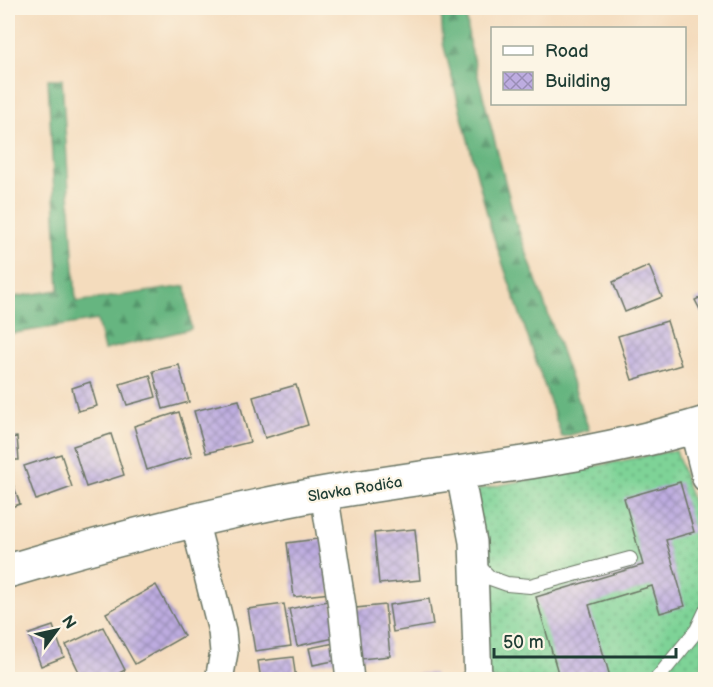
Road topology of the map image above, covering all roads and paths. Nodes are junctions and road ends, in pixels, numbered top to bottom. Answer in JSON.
{"nodes":[{"id":1,"x":699,"y":425,"type":"edge"},
{"id":2,"x":460,"y":474,"type":"junction"},
{"id":3,"x":705,"y":478,"type":"edge"},
{"id":4,"x":324,"y":493,"type":"junction"},
{"id":5,"x":194,"y":520,"type":"junction"},
{"id":6,"x":473,"y":559,"type":"junction"},
{"id":7,"x":630,"y":559,"type":"dead end"},
{"id":8,"x":8,"y":571,"type":"edge"},
{"id":9,"x":705,"y":611,"type":"edge"},
{"id":10,"x":219,"y":680,"type":"edge"},
{"id":11,"x":350,"y":680,"type":"edge"},
{"id":12,"x":478,"y":680,"type":"edge"},
{"id":13,"x":656,"y":680,"type":"edge"}],
"edges":[{"from":1,"to":2,"type":"main road","name":"Slavka Rodića"},
{"from":1,"to":3,"type":"street"},
{"from":2,"to":4,"type":"main road","name":"Slavka Rodića"},
{"from":2,"to":6,"type":"street"},
{"from":4,"to":5,"type":"main road","name":"Slavka Rodića"},
{"from":4,"to":11,"type":"street"},
{"from":5,"to":8,"type":"main road","name":"Slavka Rodića"},
{"from":5,"to":10,"type":"street"},
{"from":6,"to":7,"type":"lane"},
{"from":6,"to":12,"type":"street"},
{"from":9,"to":13,"type":"lane"}]}
